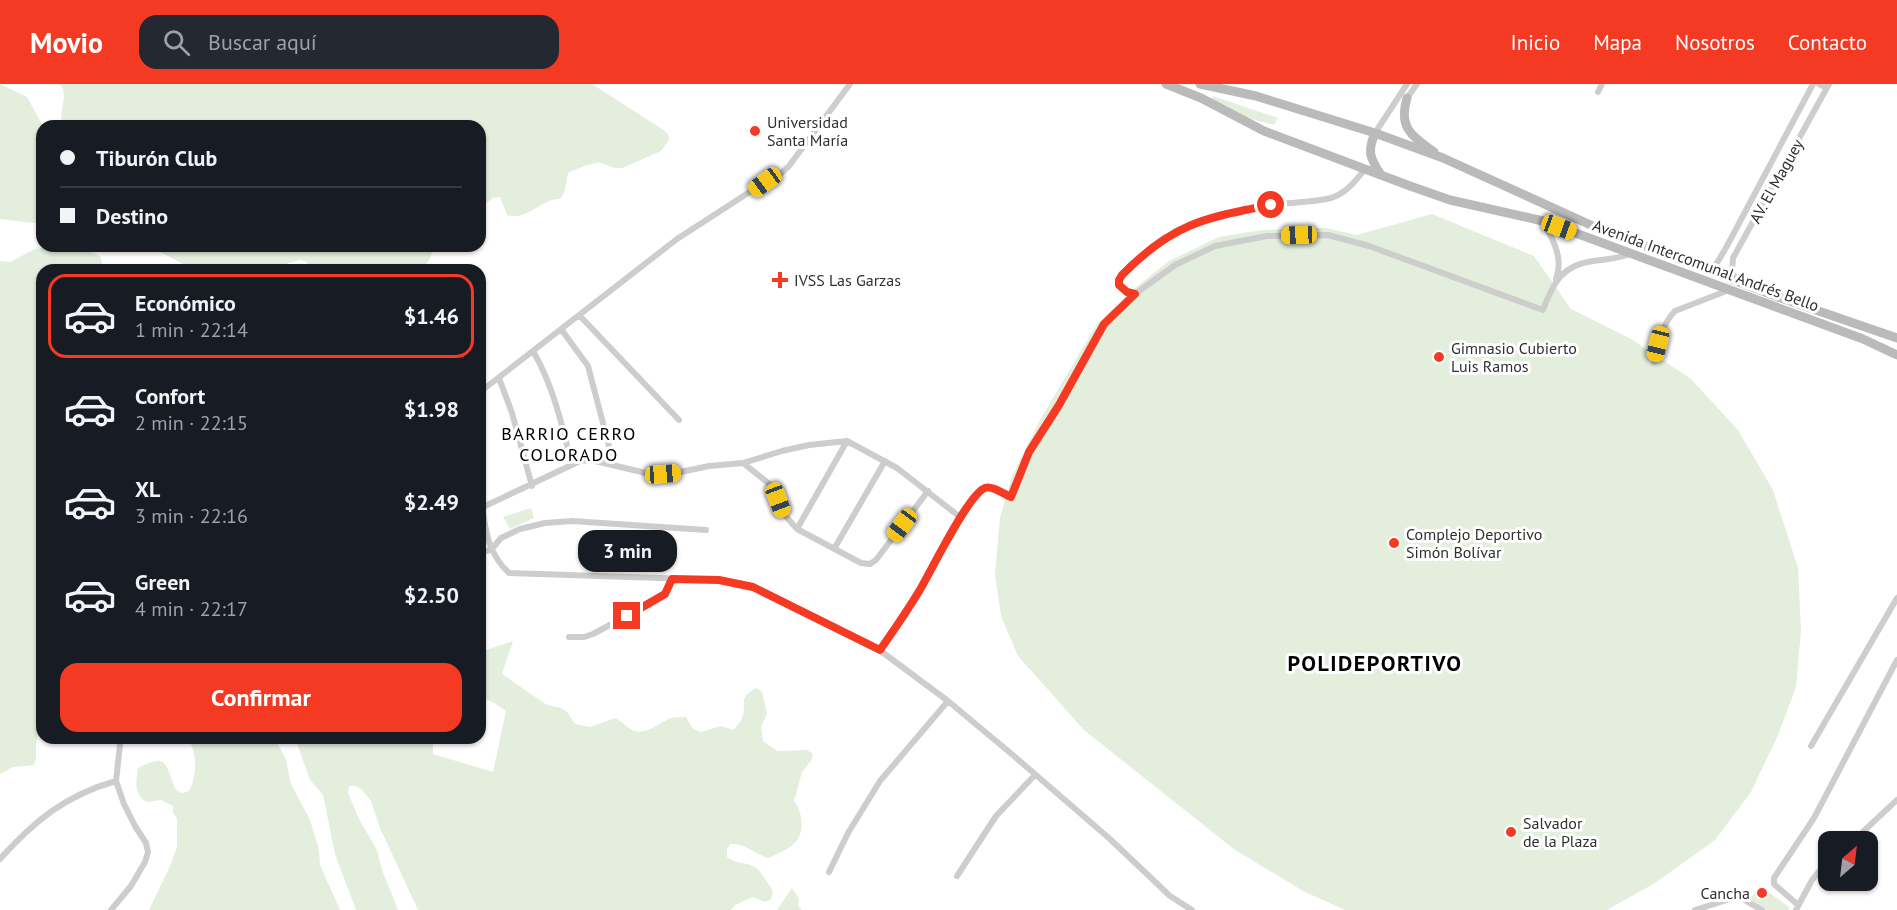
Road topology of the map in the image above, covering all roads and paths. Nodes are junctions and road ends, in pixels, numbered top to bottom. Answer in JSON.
{"nodes":[{"id":1,"x":850,"y":84,"type":"edge"},
{"id":2,"x":1166,"y":84,"type":"edge"},
{"id":3,"x":1200,"y":84,"type":"edge"},
{"id":4,"x":1407,"y":84,"type":"edge"},
{"id":5,"x":1417,"y":84,"type":"edge"},
{"id":6,"x":1602,"y":84,"type":"edge"},
{"id":7,"x":1814,"y":84,"type":"edge"},
{"id":8,"x":1819,"y":84,"type":"edge"},
{"id":9,"x":1828,"y":86,"type":"edge"},
{"id":10,"x":1599,"y":92,"type":"dead end"},
{"id":11,"x":1407,"y":98,"type":"joint"},
{"id":12,"x":1375,"y":133,"type":"junction"},
{"id":13,"x":1443,"y":158,"type":"junction"},
{"id":14,"x":1365,"y":169,"type":"junction"},
{"id":15,"x":1381,"y":175,"type":"junction"},
{"id":16,"x":1543,"y":221,"type":"junction"},
{"id":17,"x":1631,"y":253,"type":"junction"},
{"id":18,"x":1708,"y":270,"type":"junction"},
{"id":19,"x":1736,"y":280,"type":"junction"},
{"id":20,"x":1556,"y":281,"type":"junction"},
{"id":21,"x":1730,"y":289,"type":"junction"},
{"id":22,"x":1135,"y":294,"type":"junction"},
{"id":23,"x":580,"y":316,"type":"junction"},
{"id":24,"x":561,"y":329,"type":"junction"},
{"id":25,"x":1897,"y":338,"type":"edge"},
{"id":26,"x":533,"y":351,"type":"junction"},
{"id":27,"x":1897,"y":355,"type":"edge"},
{"id":28,"x":1654,"y":362,"type":"dead end"},
{"id":29,"x":499,"y":378,"type":"junction"},
{"id":30,"x":486,"y":388,"type":"edge"},
{"id":31,"x":679,"y":420,"type":"dead end"},
{"id":32,"x":847,"y":441,"type":"junction"},
{"id":33,"x":885,"y":461,"type":"junction"},
{"id":34,"x":743,"y":463,"type":"junction"},
{"id":35,"x":572,"y":465,"type":"junction"},
{"id":36,"x":614,"y":465,"type":"junction"},
{"id":37,"x":532,"y":486,"type":"junction"},
{"id":38,"x":928,"y":491,"type":"junction"},
{"id":39,"x":486,"y":506,"type":"edge"},
{"id":40,"x":960,"y":518,"type":"junction"},
{"id":41,"x":486,"y":523,"type":"edge"},
{"id":42,"x":797,"y":529,"type":"junction"},
{"id":43,"x":706,"y":531,"type":"dead end"},
{"id":44,"x":834,"y":549,"type":"junction"},
{"id":45,"x":491,"y":550,"type":"junction"},
{"id":46,"x":486,"y":551,"type":"edge"},
{"id":47,"x":672,"y":579,"type":"junction"},
{"id":48,"x":1897,"y":598,"type":"edge"},
{"id":49,"x":569,"y":637,"type":"dead end"},
{"id":50,"x":880,"y":650,"type":"junction"},
{"id":51,"x":1897,"y":660,"type":"edge"},
{"id":52,"x":948,"y":701,"type":"junction"},
{"id":53,"x":120,"y":745,"type":"dead end"},
{"id":54,"x":1811,"y":746,"type":"dead end"},
{"id":55,"x":1035,"y":776,"type":"junction"},
{"id":56,"x":116,"y":781,"type":"junction"},
{"id":57,"x":1897,"y":800,"type":"edge"},
{"id":58,"x":1866,"y":831,"type":"edge"},
{"id":59,"x":0,"y":859,"type":"edge"},
{"id":60,"x":829,"y":872,"type":"dead end"},
{"id":61,"x":1818,"y":873,"type":"edge"},
{"id":62,"x":957,"y":876,"type":"dead end"},
{"id":63,"x":1797,"y":908,"type":"edge"},
{"id":64,"x":111,"y":910,"type":"edge"},
{"id":65,"x":1192,"y":910,"type":"edge"},
{"id":66,"x":1695,"y":910,"type":"edge"},
{"id":67,"x":1762,"y":910,"type":"edge"}],
"edges":[{"from":1,"to":23,"type":"street"},
{"from":2,"to":14,"type":"main road","name":"Avenida Intercomunal Andrés Bello"},
{"from":3,"to":12,"type":"main road","name":"Avenida Intercomunal Andrés Bello"},
{"from":4,"to":12,"type":"street"},
{"from":5,"to":11,"type":"street"},
{"from":6,"to":10,"type":"street"},
{"from":7,"to":18,"type":"street","name":"AV. El Maguey"},
{"from":8,"to":9,"type":"street"},
{"from":9,"to":19,"type":"street","name":"AV. El Maguey"},
{"from":11,"to":13,"type":"main road"},
{"from":12,"to":13,"type":"main road","name":"Avenida Intercomunal Andrés Bello"},
{"from":12,"to":15,"type":"main road"},
{"from":13,"to":18,"type":"main road","name":"Avenida Intercomunal Andrés Bello"},
{"from":14,"to":15,"type":"main road","name":"Avenida Intercomunal Andrés Bello"},
{"from":14,"to":22,"type":"street"},
{"from":15,"to":16,"type":"main road","name":"Avenida Intercomunal Andrés Bello"},
{"from":16,"to":17,"type":"main road","name":"Avenida Intercomunal Andrés Bello"},
{"from":16,"to":20,"type":"street"},
{"from":17,"to":20,"type":"street"},
{"from":17,"to":21,"type":"main road","name":"Avenida Intercomunal Andrés Bello"},
{"from":18,"to":19,"type":"main road","name":"Avenida Intercomunal Andrés Bello"},
{"from":19,"to":25,"type":"main road","name":"Avenida Intercomunal Andrés Bello"},
{"from":20,"to":22,"type":"street"},
{"from":21,"to":27,"type":"main road","name":"Avenida Intercomunal Andrés Bello"},
{"from":21,"to":28,"type":"street"},
{"from":22,"to":40,"type":"street"},
{"from":23,"to":24,"type":"street"},
{"from":23,"to":31,"type":"street"},
{"from":24,"to":26,"type":"street"},
{"from":24,"to":36,"type":"street"},
{"from":26,"to":29,"type":"street"},
{"from":26,"to":35,"type":"street"},
{"from":29,"to":30,"type":"street"},
{"from":29,"to":37,"type":"street"},
{"from":32,"to":33,"type":"street"},
{"from":32,"to":34,"type":"street"},
{"from":32,"to":42,"type":"street"},
{"from":33,"to":38,"type":"street"},
{"from":33,"to":44,"type":"street"},
{"from":34,"to":36,"type":"street"},
{"from":34,"to":42,"type":"street"},
{"from":35,"to":36,"type":"street"},
{"from":35,"to":37,"type":"street"},
{"from":37,"to":39,"type":"street"},
{"from":38,"to":40,"type":"street"},
{"from":38,"to":44,"type":"street"},
{"from":40,"to":50,"type":"street"},
{"from":41,"to":45,"type":"street"},
{"from":42,"to":44,"type":"street"},
{"from":43,"to":45,"type":"street"},
{"from":45,"to":46,"type":"street"},
{"from":45,"to":47,"type":"street"},
{"from":47,"to":49,"type":"street"},
{"from":47,"to":50,"type":"street"},
{"from":48,"to":54,"type":"street"},
{"from":50,"to":52,"type":"street"},
{"from":51,"to":63,"type":"street"},
{"from":52,"to":55,"type":"street"},
{"from":52,"to":60,"type":"street"},
{"from":53,"to":56,"type":"street"},
{"from":55,"to":62,"type":"street"},
{"from":55,"to":65,"type":"street"},
{"from":56,"to":59,"type":"street"},
{"from":56,"to":64,"type":"street"},
{"from":57,"to":58,"type":"street"},
{"from":61,"to":63,"type":"street"},
{"from":66,"to":67,"type":"street"}]}
